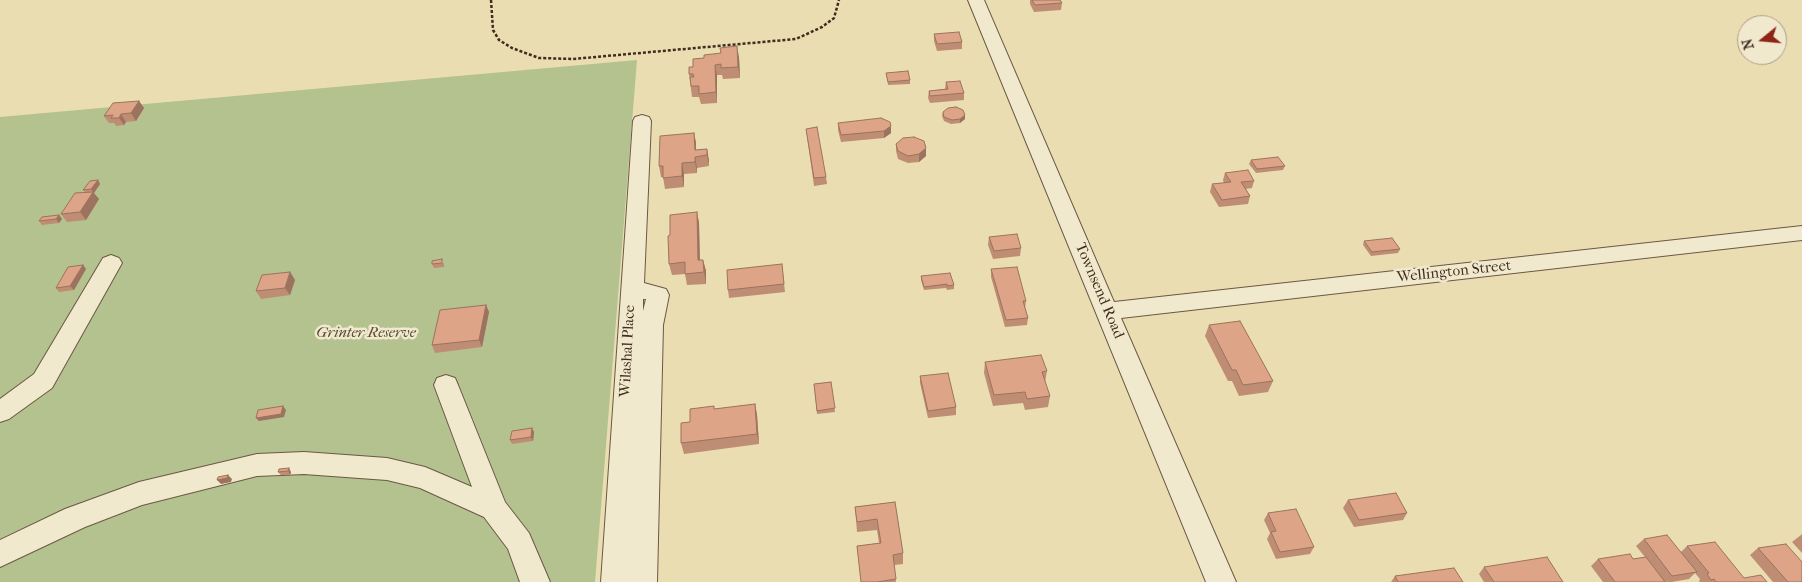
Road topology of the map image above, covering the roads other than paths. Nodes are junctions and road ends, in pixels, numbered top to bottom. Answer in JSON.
{"nodes":[{"id":1,"x":976,"y":0,"type":"edge"},
{"id":2,"x":642,"y":121,"type":"dead end"},
{"id":3,"x":1802,"y":233,"type":"edge"},
{"id":4,"x":111,"y":263,"type":"dead end"},
{"id":5,"x":632,"y":287,"type":"junction"},
{"id":6,"x":1107,"y":311,"type":"junction"},
{"id":7,"x":446,"y":386,"type":"dead end"},
{"id":8,"x":0,"y":412,"type":"edge"},
{"id":9,"x":494,"y":509,"type":"junction"},
{"id":10,"x":0,"y":554,"type":"edge"},
{"id":11,"x":535,"y":582,"type":"edge"},
{"id":12,"x":616,"y":582,"type":"edge"},
{"id":13,"x":642,"y":582,"type":"edge"},
{"id":14,"x":1221,"y":582,"type":"edge"}],
"edges":[{"from":1,"to":6,"type":"street","name":"Townsend Road"},
{"from":2,"to":5,"type":"street","name":"Wilashal Place"},
{"from":3,"to":6,"type":"street","name":"Wellington Street"},
{"from":4,"to":8,"type":"street"},
{"from":5,"to":12,"type":"street","name":"Wilashal Place"},
{"from":5,"to":13,"type":"street"},
{"from":6,"to":14,"type":"street","name":"Townsend Road"},
{"from":7,"to":9,"type":"street"},
{"from":9,"to":10,"type":"street"},
{"from":9,"to":11,"type":"street"}]}
